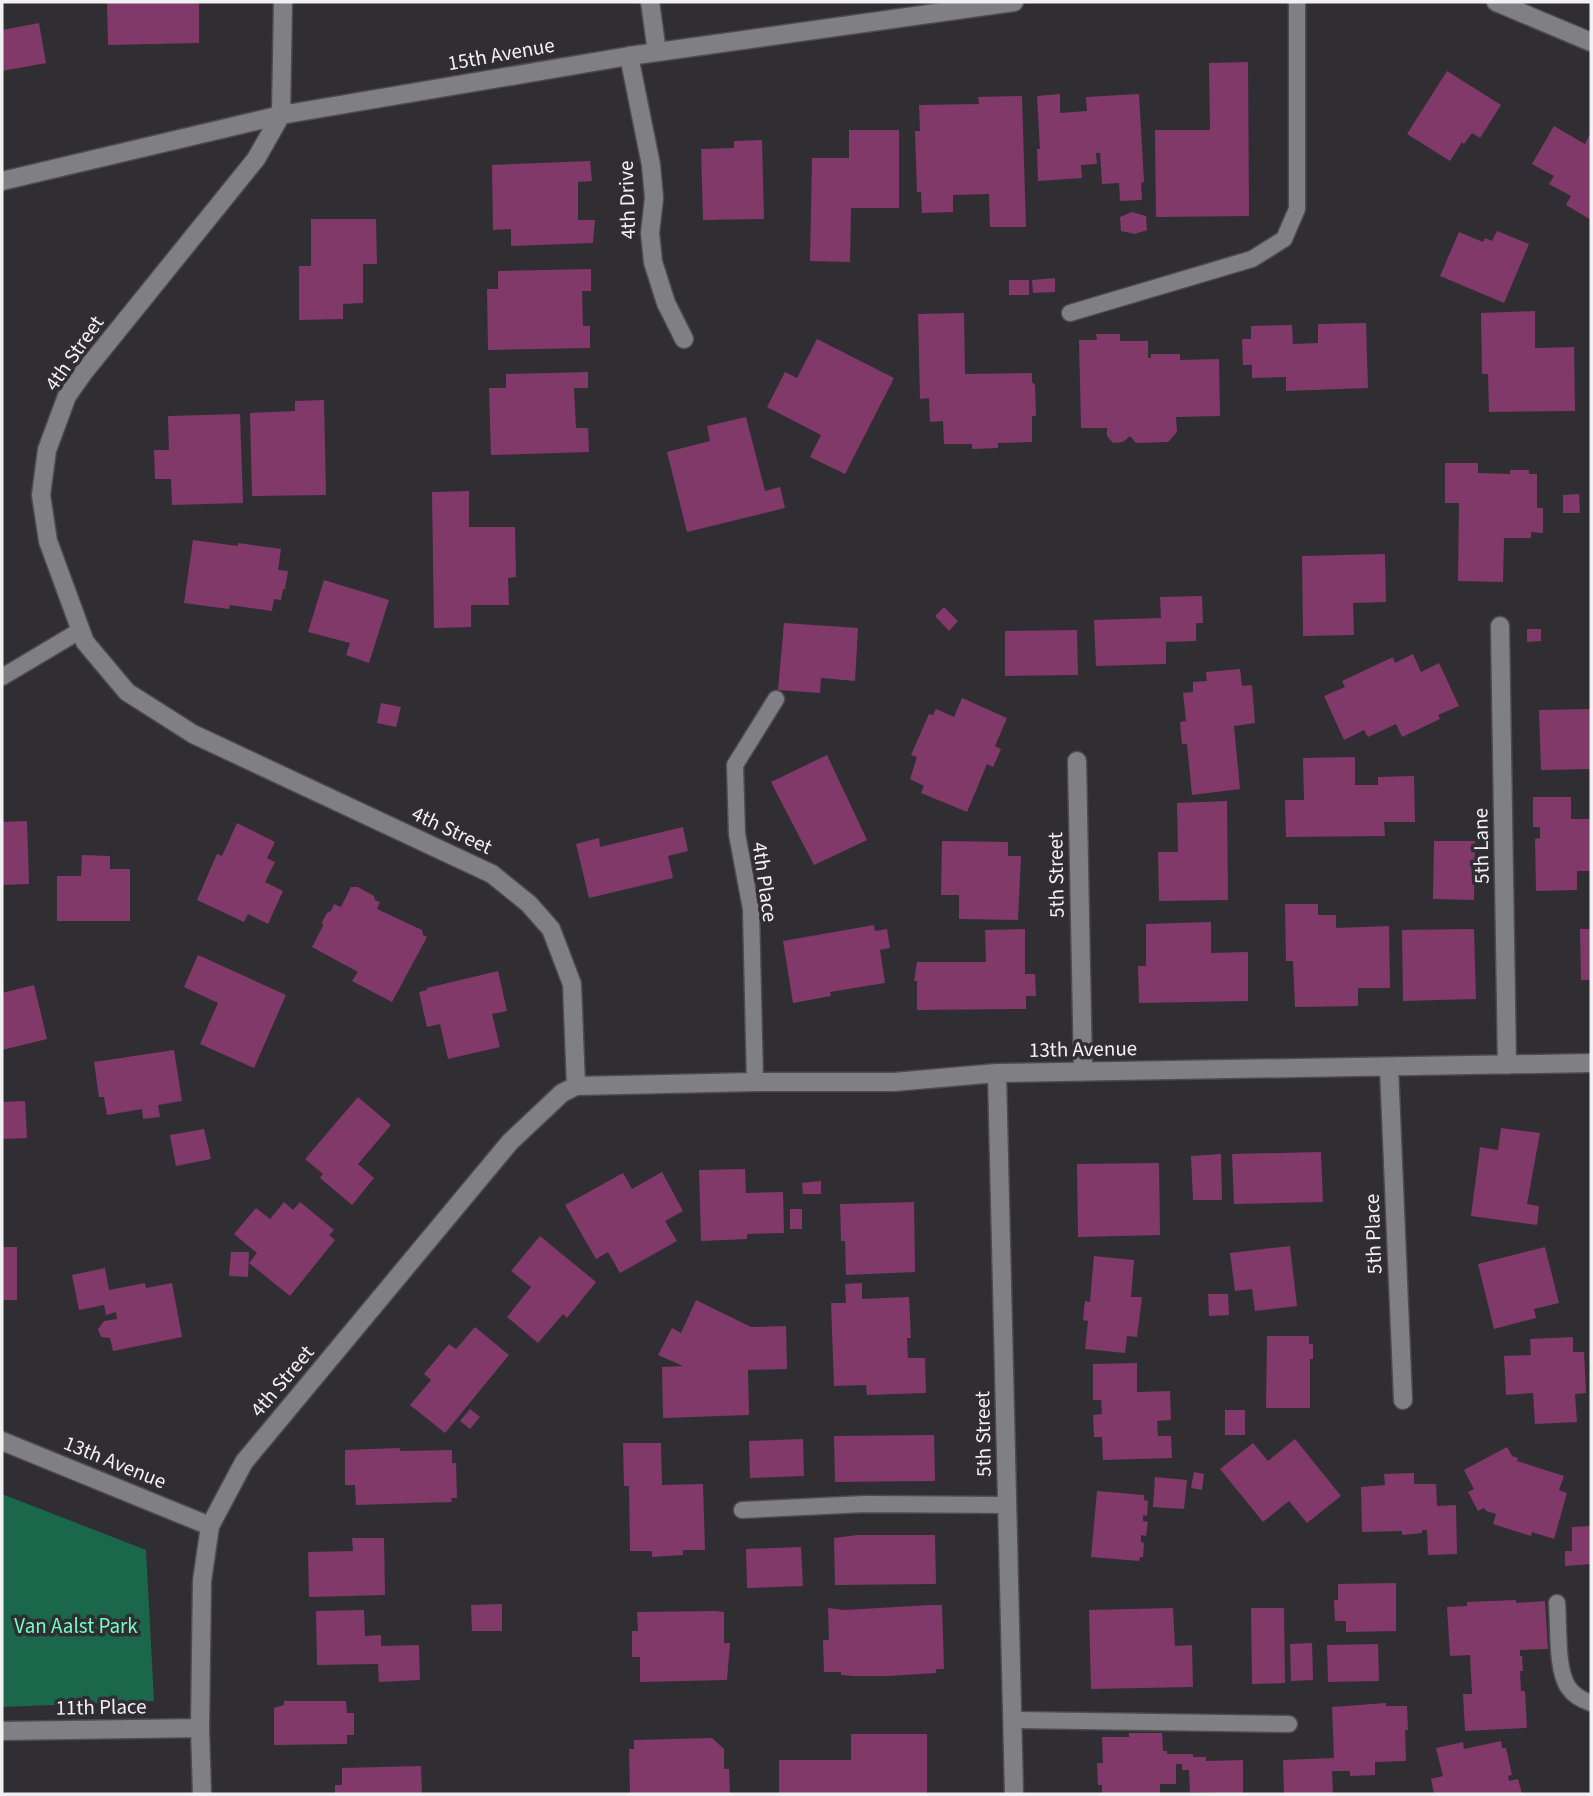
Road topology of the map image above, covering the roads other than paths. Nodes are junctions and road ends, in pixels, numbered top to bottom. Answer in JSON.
{"nodes":[{"id":1,"x":283,"y":2,"type":"edge"},
{"id":2,"x":650,"y":2,"type":"edge"},
{"id":3,"x":1014,"y":2,"type":"edge"},
{"id":4,"x":1297,"y":2,"type":"edge"},
{"id":5,"x":1496,"y":2,"type":"edge"},
{"id":6,"x":914,"y":8,"type":"edge"},
{"id":7,"x":1591,"y":42,"type":"edge"},
{"id":8,"x":657,"y":51,"type":"junction"},
{"id":9,"x":629,"y":56,"type":"junction"},
{"id":10,"x":281,"y":115,"type":"junction"},
{"id":11,"x":2,"y":181,"type":"edge"},
{"id":12,"x":1070,"y":313,"type":"dead end"},
{"id":13,"x":684,"y":339,"type":"dead end"},
{"id":14,"x":1500,"y":626,"type":"dead end"},
{"id":15,"x":81,"y":630,"type":"junction"},
{"id":16,"x":2,"y":677,"type":"edge"},
{"id":17,"x":776,"y":699,"type":"dead end"},
{"id":18,"x":1077,"y":761,"type":"dead end"},
{"id":19,"x":1591,"y":1063,"type":"edge"},
{"id":20,"x":1507,"y":1065,"type":"junction"},
{"id":21,"x":1389,"y":1067,"type":"junction"},
{"id":22,"x":1083,"y":1072,"type":"junction"},
{"id":23,"x":997,"y":1073,"type":"junction"},
{"id":24,"x":755,"y":1082,"type":"junction"},
{"id":25,"x":576,"y":1086,"type":"junction"},
{"id":26,"x":1403,"y":1400,"type":"dead end"},
{"id":27,"x":2,"y":1441,"type":"edge"},
{"id":28,"x":1008,"y":1504,"type":"junction"},
{"id":29,"x":742,"y":1510,"type":"dead end"},
{"id":30,"x":210,"y":1526,"type":"junction"},
{"id":31,"x":1557,"y":1604,"type":"dead end"},
{"id":32,"x":1591,"y":1703,"type":"edge"},
{"id":33,"x":1012,"y":1720,"type":"junction"},
{"id":34,"x":1289,"y":1724,"type":"dead end"},
{"id":35,"x":200,"y":1728,"type":"junction"},
{"id":36,"x":2,"y":1731,"type":"edge"},
{"id":37,"x":202,"y":1794,"type":"edge"},
{"id":38,"x":1014,"y":1794,"type":"edge"}],
"edges":[{"from":1,"to":10,"type":"street","name":"4th Street"},
{"from":2,"to":8,"type":"street"},
{"from":3,"to":6,"type":"street","name":"15th Avenue"},
{"from":4,"to":12,"type":"lane"},
{"from":5,"to":7,"type":"street"},
{"from":6,"to":8,"type":"street","name":"15th Avenue"},
{"from":8,"to":9,"type":"street","name":"15th Avenue"},
{"from":9,"to":10,"type":"street","name":"15th Avenue"},
{"from":9,"to":13,"type":"street","name":"4th Drive"},
{"from":10,"to":11,"type":"street","name":"15th Avenue"},
{"from":10,"to":15,"type":"street","name":"4th Street"},
{"from":14,"to":20,"type":"street","name":"5th Lane"},
{"from":15,"to":16,"type":"lane"},
{"from":15,"to":25,"type":"street","name":"4th Street"},
{"from":17,"to":24,"type":"lane","name":"4th Place"},
{"from":18,"to":22,"type":"street","name":"5th Street"},
{"from":19,"to":20,"type":"street","name":"13th Avenue"},
{"from":20,"to":21,"type":"street","name":"13th Avenue"},
{"from":21,"to":22,"type":"street","name":"13th Avenue"},
{"from":21,"to":26,"type":"street","name":"5th Place"},
{"from":22,"to":23,"type":"street","name":"13th Avenue"},
{"from":23,"to":24,"type":"street","name":"13th Avenue"},
{"from":23,"to":28,"type":"street","name":"5th Street"},
{"from":24,"to":25,"type":"street","name":"13th Avenue"},
{"from":25,"to":30,"type":"street","name":"4th Street"},
{"from":27,"to":30,"type":"street","name":"13th Avenue"},
{"from":28,"to":29,"type":"lane"},
{"from":28,"to":33,"type":"street","name":"5th Street"},
{"from":30,"to":35,"type":"street","name":"4th Street"},
{"from":31,"to":32,"type":"lane"},
{"from":33,"to":34,"type":"lane"},
{"from":33,"to":38,"type":"street","name":"5th Street"},
{"from":35,"to":36,"type":"street","name":"11th Place"},
{"from":35,"to":37,"type":"street","name":"4th Street"}]}
